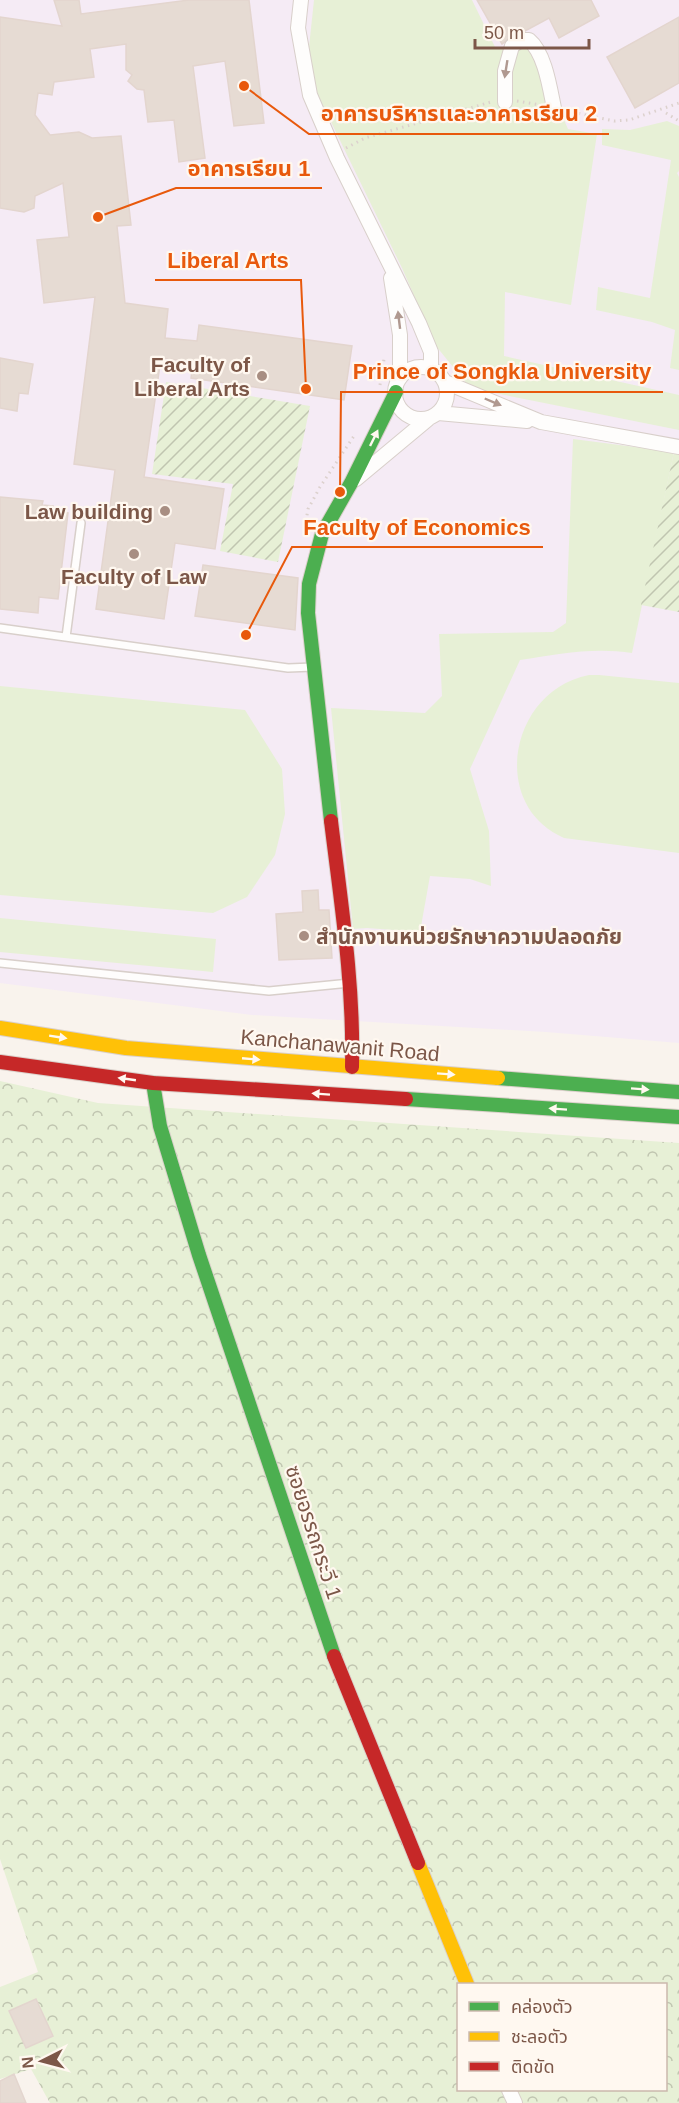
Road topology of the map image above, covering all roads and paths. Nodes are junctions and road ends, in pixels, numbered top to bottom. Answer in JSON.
{"nodes":[{"id":1,"x":302,"y":0,"type":"edge"},
{"id":2,"x":505,"y":102,"type":"dead end"},
{"id":3,"x":552,"y":113,"type":"dead end"},
{"id":4,"x":666,"y":113,"type":"dead end"},
{"id":5,"x":679,"y":121,"type":"edge"},
{"id":6,"x":388,"y":261,"type":"junction"},
{"id":7,"x":385,"y":356,"type":"dead end"},
{"id":8,"x":431,"y":368,"type":"junction"},
{"id":9,"x":400,"y":378,"type":"junction"},
{"id":10,"x":445,"y":382,"type":"junction"},
{"id":11,"x":380,"y":386,"type":"dead end"},
{"id":12,"x":396,"y":392,"type":"junction"},
{"id":13,"x":433,"y":416,"type":"junction"},
{"id":14,"x":541,"y":422,"type":"junction"},
{"id":15,"x":355,"y":433,"type":"dead end"},
{"id":16,"x":679,"y":447,"type":"edge"},
{"id":17,"x":351,"y":483,"type":"junction"},
{"id":18,"x":81,"y":524,"type":"dead end"},
{"id":19,"x":305,"y":528,"type":"dead end"},
{"id":20,"x":0,"y":628,"type":"edge"},
{"id":21,"x":66,"y":637,"type":"junction"},
{"id":22,"x":314,"y":667,"type":"junction"},
{"id":23,"x":0,"y":963,"type":"edge"},
{"id":24,"x":351,"y":983,"type":"junction"},
{"id":25,"x":0,"y":1028,"type":"edge"},
{"id":26,"x":0,"y":1062,"type":"edge"},
{"id":27,"x":353,"y":1081,"type":"junction"},
{"id":28,"x":153,"y":1083,"type":"junction"},
{"id":29,"x":679,"y":1092,"type":"edge"},
{"id":30,"x":679,"y":1117,"type":"edge"},
{"id":31,"x":467,"y":1983,"type":"edge"}],
"edges":[{"from":1,"to":6,"type":"street"},
{"from":3,"to":2,"type":"street","one_way":true},
{"from":4,"to":5,"type":"path"},
{"from":6,"to":8,"type":"street"},
{"from":9,"to":6,"type":"street","one_way":true},
{"from":7,"to":11,"type":"path"},
{"from":8,"to":9,"type":"street"},
{"from":8,"to":10,"type":"street"},
{"from":9,"to":12,"type":"street"},
{"from":10,"to":13,"type":"street"},
{"from":10,"to":14,"type":"street","one_way":true},
{"from":12,"to":13,"type":"street"},
{"from":17,"to":12,"type":"street","one_way":true},
{"from":13,"to":14,"type":"street"},
{"from":13,"to":17,"type":"street"},
{"from":14,"to":16,"type":"street"},
{"from":15,"to":19,"type":"path"},
{"from":17,"to":22,"type":"street"},
{"from":18,"to":21,"type":"lane"},
{"from":20,"to":21,"type":"lane"},
{"from":21,"to":22,"type":"lane"},
{"from":22,"to":24,"type":"street"},
{"from":23,"to":24,"type":"lane"},
{"from":24,"to":27,"type":"street"},
{"from":25,"to":27,"type":"street","name":"Kanchanawanit Road","one_way":true},
{"from":28,"to":26,"type":"street","name":"Kanchanawanit Road","one_way":true},
{"from":27,"to":28,"type":"street","name":"Kanchanawanit Road","one_way":true},
{"from":27,"to":29,"type":"street","name":"Kanchanawanit Road","one_way":true},
{"from":30,"to":27,"type":"street","name":"Kanchanawanit Road","one_way":true},
{"from":28,"to":31,"type":"street","name":"ซอยอรรถกระวี 1"}]}
